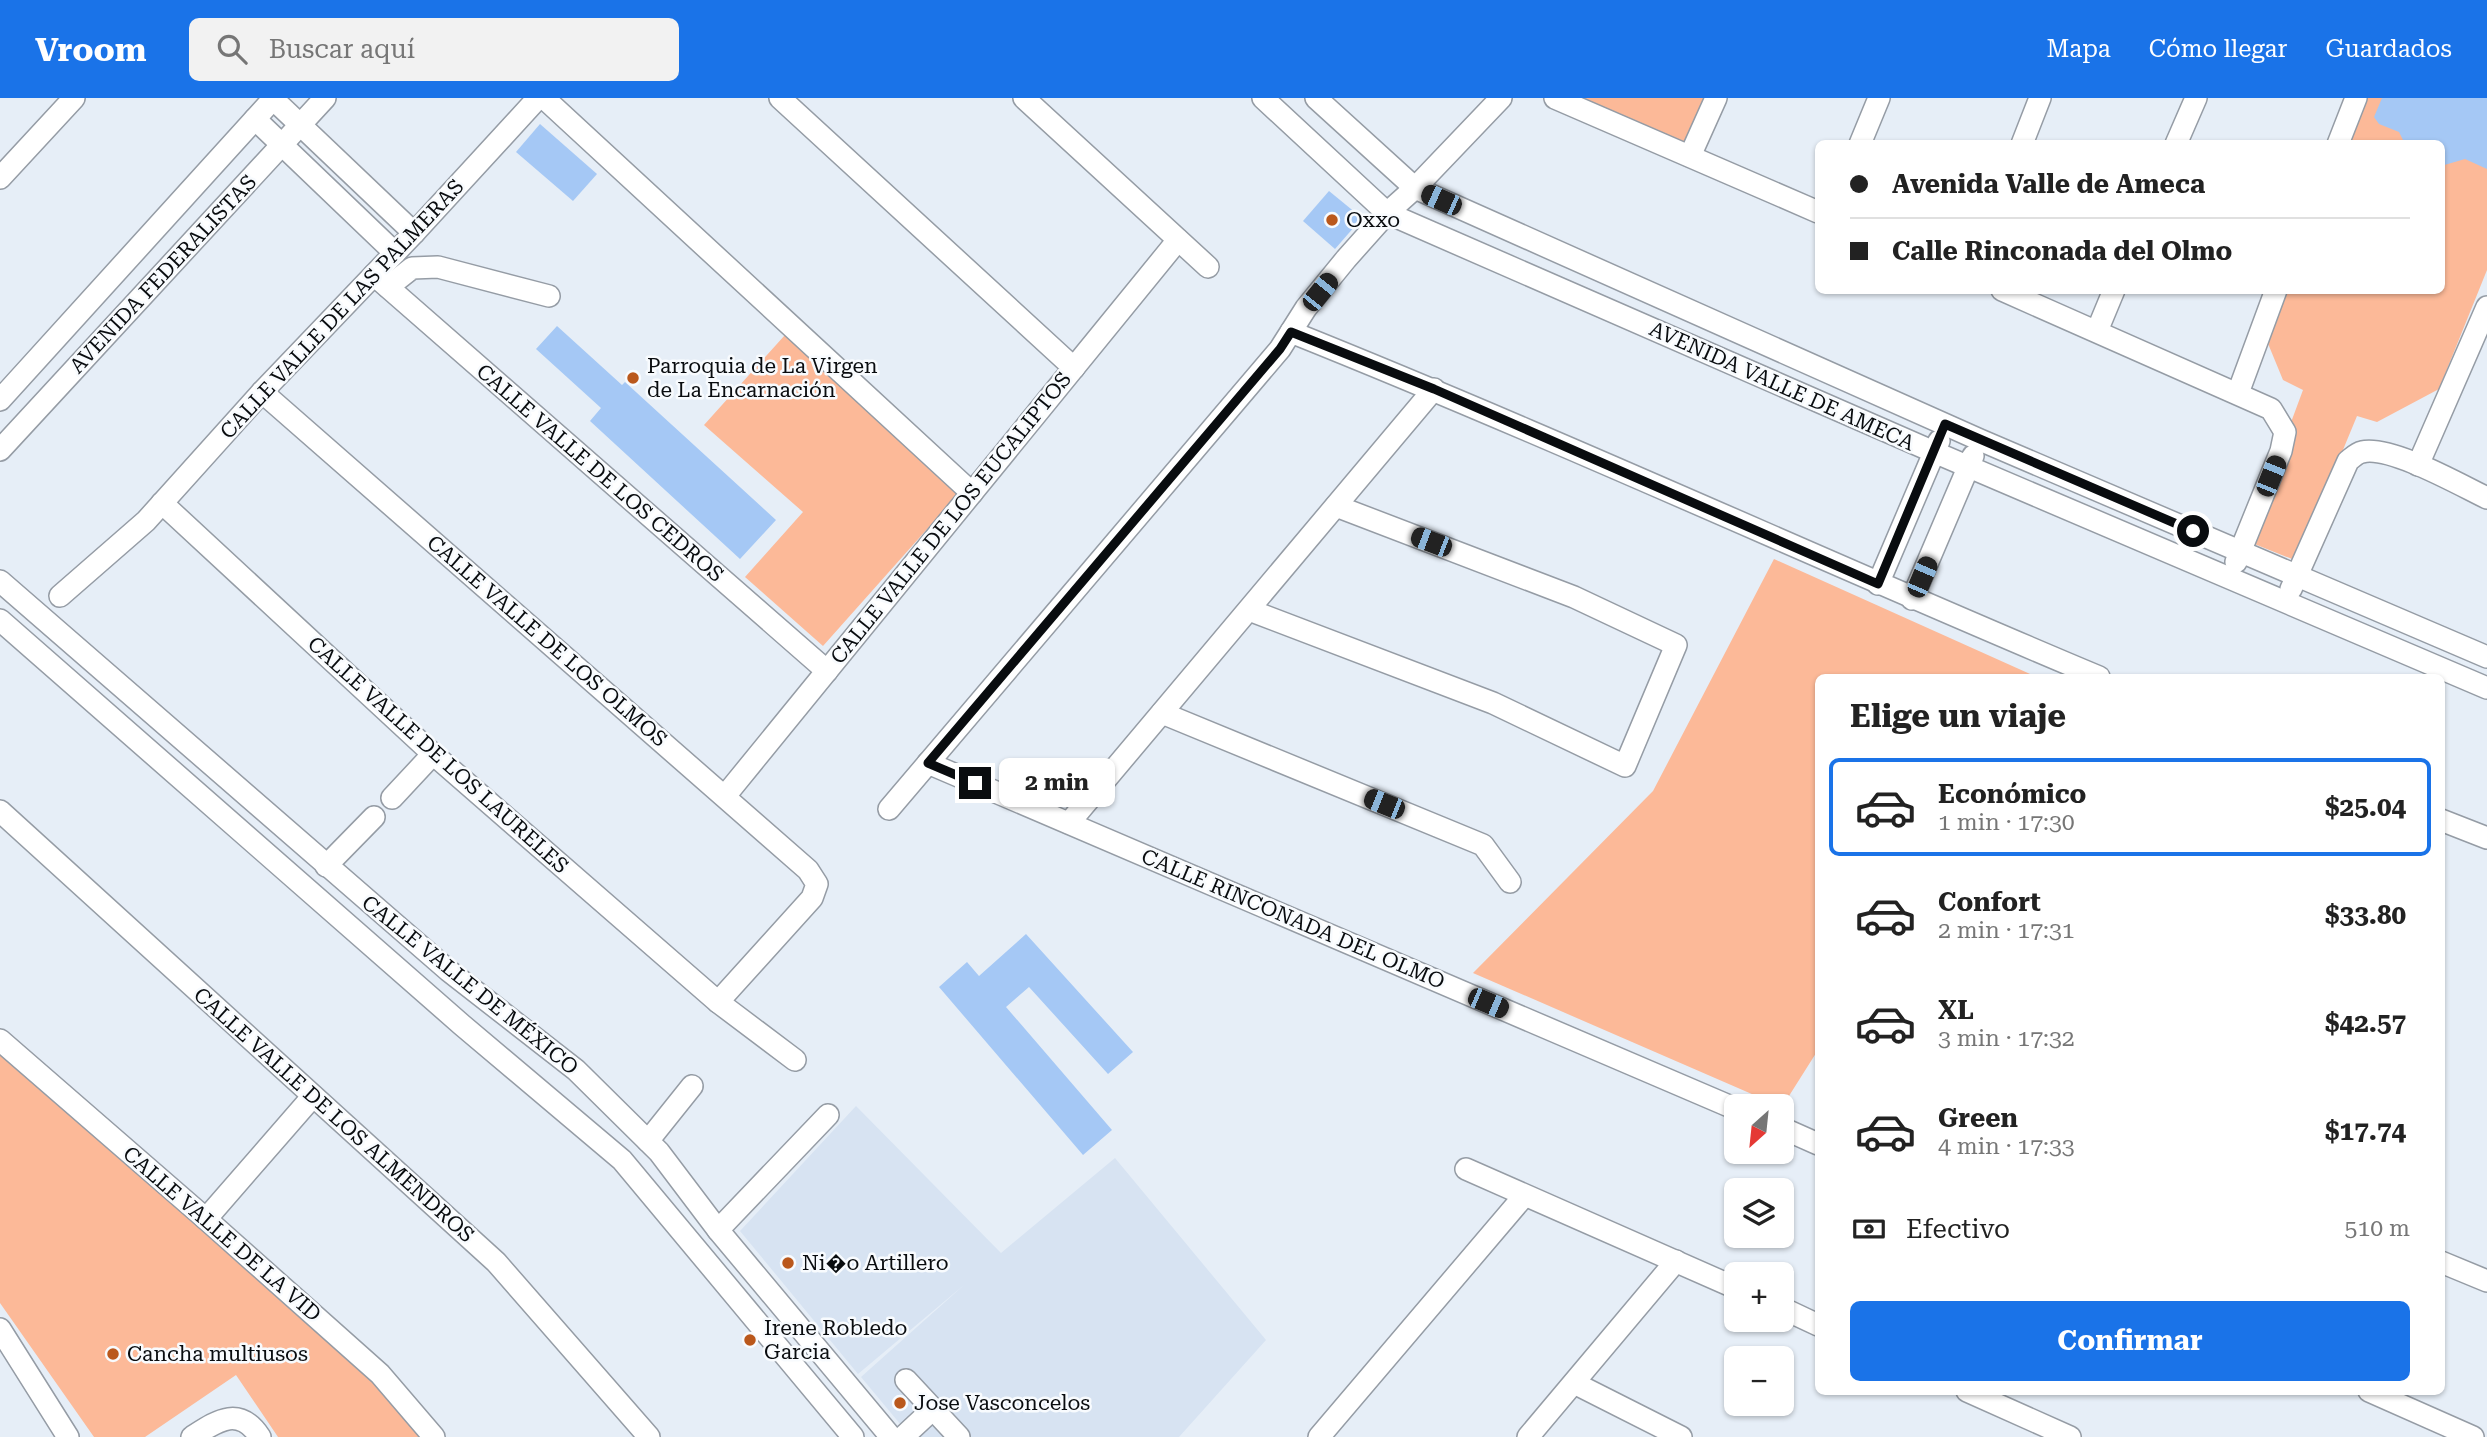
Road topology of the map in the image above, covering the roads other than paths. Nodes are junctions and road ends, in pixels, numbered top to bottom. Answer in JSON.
{"nodes":[{"id":1,"x":72,"y":98,"type":"edge"},
{"id":2,"x":274,"y":98,"type":"edge"},
{"id":3,"x":326,"y":98,"type":"edge"},
{"id":4,"x":538,"y":98,"type":"edge"},
{"id":5,"x":544,"y":98,"type":"edge"},
{"id":6,"x":780,"y":98,"type":"edge"},
{"id":7,"x":1024,"y":98,"type":"edge"},
{"id":8,"x":1263,"y":98,"type":"edge"},
{"id":9,"x":1316,"y":98,"type":"edge"},
{"id":10,"x":1501,"y":98,"type":"edge"},
{"id":11,"x":1555,"y":98,"type":"edge"},
{"id":12,"x":1716,"y":98,"type":"edge"},
{"id":13,"x":1879,"y":98,"type":"edge"},
{"id":14,"x":2040,"y":98,"type":"edge"},
{"id":15,"x":2196,"y":98,"type":"edge"},
{"id":16,"x":2357,"y":98,"type":"edge"},
{"id":17,"x":255,"y":119,"type":"junction"},
{"id":18,"x":301,"y":125,"type":"junction"},
{"id":19,"x":1862,"y":140,"type":"edge"},
{"id":20,"x":2024,"y":140,"type":"edge"},
{"id":21,"x":2178,"y":140,"type":"edge"},
{"id":22,"x":2339,"y":140,"type":"edge"},
{"id":23,"x":282,"y":145,"type":"junction"},
{"id":24,"x":1690,"y":156,"type":"junction"},
{"id":25,"x":0,"y":178,"type":"edge"},
{"id":26,"x":1415,"y":188,"type":"junction"},
{"id":27,"x":1815,"y":211,"type":"edge"},
{"id":28,"x":1387,"y":213,"type":"junction"},
{"id":29,"x":414,"y":233,"type":"junction"},
{"id":30,"x":1178,"y":240,"type":"junction"},
{"id":31,"x":395,"y":253,"type":"junction"},
{"id":32,"x":1208,"y":267,"type":"dead end"},
{"id":33,"x":381,"y":281,"type":"junction"},
{"id":34,"x":2011,"y":294,"type":"edge"},
{"id":35,"x":2112,"y":294,"type":"edge"},
{"id":36,"x":2275,"y":294,"type":"edge"},
{"id":37,"x":548,"y":296,"type":"dead end"},
{"id":38,"x":2487,"y":307,"type":"edge"},
{"id":39,"x":2097,"y":331,"type":"junction"},
{"id":40,"x":1291,"y":332,"type":"junction"},
{"id":41,"x":1074,"y":368,"type":"junction"},
{"id":42,"x":1434,"y":389,"type":"junction"},
{"id":43,"x":262,"y":392,"type":"junction"},
{"id":44,"x":2238,"y":393,"type":"junction"},
{"id":45,"x":0,"y":400,"type":"edge"},
{"id":46,"x":1945,"y":424,"type":"junction"},
{"id":47,"x":1980,"y":440,"type":"junction"},
{"id":48,"x":0,"y":450,"type":"edge"},
{"id":49,"x":1934,"y":452,"type":"junction"},
{"id":50,"x":2418,"y":465,"type":"junction"},
{"id":51,"x":1968,"y":467,"type":"junction"},
{"id":52,"x":972,"y":493,"type":"junction"},
{"id":53,"x":2487,"y":498,"type":"edge"},
{"id":54,"x":162,"y":503,"type":"junction"},
{"id":55,"x":1336,"y":506,"type":"junction"},
{"id":56,"x":2240,"y":551,"type":"junction"},
{"id":57,"x":2298,"y":575,"type":"junction"},
{"id":58,"x":2230,"y":579,"type":"junction"},
{"id":59,"x":0,"y":582,"type":"edge"},
{"id":60,"x":1878,"y":584,"type":"junction"},
{"id":61,"x":60,"y":596,"type":"dead end"},
{"id":62,"x":1912,"y":599,"type":"junction"},
{"id":63,"x":2285,"y":602,"type":"junction"},
{"id":64,"x":1249,"y":610,"type":"junction"},
{"id":65,"x":0,"y":620,"type":"edge"},
{"id":66,"x":2487,"y":657,"type":"edge"},
{"id":67,"x":827,"y":671,"type":"junction"},
{"id":68,"x":2092,"y":674,"type":"edge"},
{"id":69,"x":2487,"y":688,"type":"edge"},
{"id":70,"x":1162,"y":713,"type":"junction"},
{"id":71,"x":433,"y":754,"type":"junction"},
{"id":72,"x":928,"y":763,"type":"junction"},
{"id":73,"x":725,"y":796,"type":"junction"},
{"id":74,"x":392,"y":797,"type":"dead end"},
{"id":75,"x":889,"y":809,"type":"dead end"},
{"id":76,"x":0,"y":811,"type":"edge"},
{"id":77,"x":374,"y":817,"type":"dead end"},
{"id":78,"x":2445,"y":822,"type":"edge"},
{"id":79,"x":1069,"y":823,"type":"junction"},
{"id":80,"x":2487,"y":838,"type":"edge"},
{"id":81,"x":326,"y":866,"type":"junction"},
{"id":82,"x":1510,"y":882,"type":"dead end"},
{"id":83,"x":449,"y":971,"type":"junction"},
{"id":84,"x":428,"y":995,"type":"junction"},
{"id":85,"x":718,"y":1002,"type":"junction"},
{"id":86,"x":0,"y":1040,"type":"edge"},
{"id":87,"x":795,"y":1060,"type":"dead end"},
{"id":88,"x":692,"y":1086,"type":"dead end"},
{"id":89,"x":313,"y":1096,"type":"junction"},
{"id":90,"x":1724,"y":1104,"type":"edge"},
{"id":91,"x":828,"y":1115,"type":"dead end"},
{"id":92,"x":1794,"y":1133,"type":"edge"},
{"id":93,"x":648,"y":1141,"type":"junction"},
{"id":94,"x":1815,"y":1143,"type":"edge"},
{"id":95,"x":1466,"y":1169,"type":"dead end"},
{"id":96,"x":1524,"y":1196,"type":"junction"},
{"id":97,"x":206,"y":1219,"type":"junction"},
{"id":98,"x":718,"y":1230,"type":"junction"},
{"id":99,"x":1676,"y":1261,"type":"junction"},
{"id":100,"x":2445,"y":1264,"type":"edge"},
{"id":101,"x":2487,"y":1281,"type":"edge"},
{"id":102,"x":1724,"y":1283,"type":"edge"},
{"id":103,"x":1794,"y":1314,"type":"edge"},
{"id":104,"x":1815,"y":1324,"type":"edge"},
{"id":105,"x":0,"y":1329,"type":"edge"},
{"id":106,"x":906,"y":1380,"type":"dead end"},
{"id":107,"x":1574,"y":1383,"type":"junction"},
{"id":108,"x":1976,"y":1395,"type":"edge"},
{"id":109,"x":2378,"y":1395,"type":"edge"},
{"id":110,"x":933,"y":1409,"type":"junction"},
{"id":111,"x":64,"y":1435,"type":"edge"},
{"id":112,"x":192,"y":1437,"type":"edge"},
{"id":113,"x":260,"y":1437,"type":"edge"},
{"id":114,"x":433,"y":1437,"type":"edge"},
{"id":115,"x":649,"y":1437,"type":"edge"},
{"id":116,"x":853,"y":1437,"type":"edge"},
{"id":117,"x":891,"y":1437,"type":"edge"},
{"id":118,"x":903,"y":1437,"type":"edge"},
{"id":119,"x":958,"y":1437,"type":"edge"},
{"id":120,"x":1319,"y":1437,"type":"edge"},
{"id":121,"x":1528,"y":1437,"type":"edge"},
{"id":122,"x":1681,"y":1437,"type":"edge"},
{"id":123,"x":2070,"y":1437,"type":"edge"},
{"id":124,"x":2473,"y":1437,"type":"edge"}],
"edges":[{"from":1,"to":25,"type":"street"},
{"from":2,"to":17,"type":"street","name":"AVENIDA FEDERALISTAS"},
{"from":2,"to":18,"type":"street"},
{"from":3,"to":18,"type":"street","name":"AVENIDA FEDERALISTAS"},
{"from":4,"to":29,"type":"street","name":"CALLE VALLE DE LAS PALMERAS"},
{"from":5,"to":52,"type":"street"},
{"from":6,"to":41,"type":"street"},
{"from":7,"to":30,"type":"street"},
{"from":8,"to":28,"type":"street","name":"AVENIDA VALLE DE AMECA"},
{"from":9,"to":26,"type":"street","name":"AVENIDA VALLE DE AMECA"},
{"from":10,"to":26,"type":"street"},
{"from":11,"to":24,"type":"street"},
{"from":12,"to":24,"type":"street"},
{"from":13,"to":19,"type":"street"},
{"from":14,"to":20,"type":"street"},
{"from":15,"to":21,"type":"street"},
{"from":16,"to":22,"type":"street"},
{"from":17,"to":23,"type":"street"},
{"from":17,"to":45,"type":"street","name":"AVENIDA FEDERALISTAS"},
{"from":18,"to":23,"type":"street","name":"AVENIDA FEDERALISTAS"},
{"from":18,"to":29,"type":"street"},
{"from":23,"to":31,"type":"street"},
{"from":23,"to":48,"type":"street","name":"AVENIDA FEDERALISTAS"},
{"from":24,"to":27,"type":"street"},
{"from":26,"to":28,"type":"street"},
{"from":26,"to":46,"type":"street","name":"AVENIDA VALLE DE AMECA"},
{"from":28,"to":40,"type":"street"},
{"from":28,"to":49,"type":"street","name":"AVENIDA VALLE DE AMECA"},
{"from":29,"to":31,"type":"street","name":"CALLE VALLE DE LAS PALMERAS"},
{"from":30,"to":32,"type":"street"},
{"from":30,"to":41,"type":"street","name":"CALLE VALLE DE LOS EUCALIPTOS"},
{"from":31,"to":33,"type":"street","name":"CALLE VALLE DE LAS PALMERAS"},
{"from":33,"to":37,"type":"street"},
{"from":33,"to":43,"type":"street","name":"CALLE VALLE DE LAS PALMERAS"},
{"from":33,"to":67,"type":"street","name":"CALLE VALLE DE LOS CEDROS"},
{"from":34,"to":39,"type":"street"},
{"from":35,"to":39,"type":"street"},
{"from":36,"to":44,"type":"street"},
{"from":38,"to":50,"type":"street"},
{"from":39,"to":44,"type":"street"},
{"from":40,"to":42,"type":"street"},
{"from":40,"to":72,"type":"street"},
{"from":41,"to":52,"type":"street","name":"CALLE VALLE DE LOS EUCALIPTOS"},
{"from":42,"to":55,"type":"street"},
{"from":42,"to":60,"type":"street"},
{"from":43,"to":54,"type":"street","name":"CALLE VALLE DE LAS PALMERAS"},
{"from":43,"to":73,"type":"street","name":"CALLE VALLE DE LOS OLMOS"},
{"from":44,"to":56,"type":"street"},
{"from":46,"to":47,"type":"street","name":"AVENIDA VALLE DE AMECA"},
{"from":46,"to":49,"type":"street"},
{"from":47,"to":51,"type":"street"},
{"from":47,"to":56,"type":"street","name":"AVENIDA VALLE DE AMECA"},
{"from":49,"to":51,"type":"street","name":"AVENIDA VALLE DE AMECA"},
{"from":49,"to":60,"type":"street"},
{"from":50,"to":53,"type":"street"},
{"from":50,"to":57,"type":"street"},
{"from":51,"to":58,"type":"street","name":"AVENIDA VALLE DE AMECA"},
{"from":51,"to":62,"type":"street"},
{"from":52,"to":67,"type":"street","name":"CALLE VALLE DE LOS EUCALIPTOS"},
{"from":54,"to":61,"type":"street","name":"CALLE VALLE DE LAS PALMERAS"},
{"from":54,"to":71,"type":"street","name":"CALLE VALLE DE LOS LAURELES"},
{"from":55,"to":64,"type":"street"},
{"from":55,"to":64,"type":"street"},
{"from":56,"to":57,"type":"street","name":"AVENIDA VALLE DE AMECA"},
{"from":56,"to":58,"type":"street"},
{"from":57,"to":63,"type":"street"},
{"from":57,"to":66,"type":"street","name":"AVENIDA VALLE DE AMECA"},
{"from":58,"to":63,"type":"street","name":"AVENIDA VALLE DE AMECA"},
{"from":59,"to":81,"type":"street","name":"CALLE VALLE DE MÉXICO"},
{"from":60,"to":62,"type":"street"},
{"from":62,"to":68,"type":"street"},
{"from":63,"to":69,"type":"street","name":"AVENIDA VALLE DE AMECA"},
{"from":64,"to":70,"type":"street"},
{"from":65,"to":84,"type":"street","name":"CALLE VALLE DE MÉXICO"},
{"from":67,"to":73,"type":"street","name":"CALLE VALLE DE LOS EUCALIPTOS"},
{"from":70,"to":79,"type":"street"},
{"from":70,"to":82,"type":"street"},
{"from":71,"to":74,"type":"street"},
{"from":71,"to":85,"type":"street","name":"CALLE VALLE DE LOS LAURELES"},
{"from":72,"to":75,"type":"street"},
{"from":72,"to":79,"type":"street","name":"CALLE RINCONADA DEL OLMO"},
{"from":73,"to":85,"type":"street","name":"CALLE VALLE DE LOS OLMOS"},
{"from":76,"to":89,"type":"street","name":"CALLE VALLE DE LOS ALMENDROS"},
{"from":77,"to":81,"type":"street"},
{"from":78,"to":80,"type":"street"},
{"from":79,"to":90,"type":"street","name":"CALLE RINCONADA DEL OLMO"},
{"from":81,"to":83,"type":"street","name":"CALLE VALLE DE MÉXICO"},
{"from":83,"to":84,"type":"street"},
{"from":83,"to":93,"type":"street","name":"CALLE VALLE DE MÉXICO"},
{"from":84,"to":116,"type":"street","name":"CALLE VALLE DE MÉXICO"},
{"from":85,"to":87,"type":"street","name":"CALLE VALLE DE LOS LAURELES"},
{"from":86,"to":97,"type":"street","name":"CALLE VALLE DE LA VID"},
{"from":88,"to":93,"type":"street"},
{"from":89,"to":97,"type":"street"},
{"from":89,"to":115,"type":"street","name":"CALLE VALLE DE LOS ALMENDROS"},
{"from":91,"to":98,"type":"street"},
{"from":92,"to":94,"type":"street"},
{"from":93,"to":98,"type":"street","name":"CALLE VALLE DE MÉXICO"},
{"from":95,"to":96,"type":"street"},
{"from":96,"to":99,"type":"street"},
{"from":96,"to":120,"type":"street"},
{"from":97,"to":114,"type":"street","name":"CALLE VALLE DE LA VID"},
{"from":98,"to":117,"type":"street","name":"CALLE VALLE DE MÉXICO"},
{"from":99,"to":102,"type":"street"},
{"from":99,"to":107,"type":"street"},
{"from":100,"to":101,"type":"street"},
{"from":103,"to":104,"type":"street"},
{"from":105,"to":111,"type":"street"},
{"from":106,"to":110,"type":"street"},
{"from":107,"to":121,"type":"street"},
{"from":107,"to":122,"type":"street"},
{"from":108,"to":123,"type":"street"},
{"from":109,"to":124,"type":"street"},
{"from":110,"to":118,"type":"street"},
{"from":110,"to":119,"type":"street"},
{"from":112,"to":113,"type":"street"}]}
